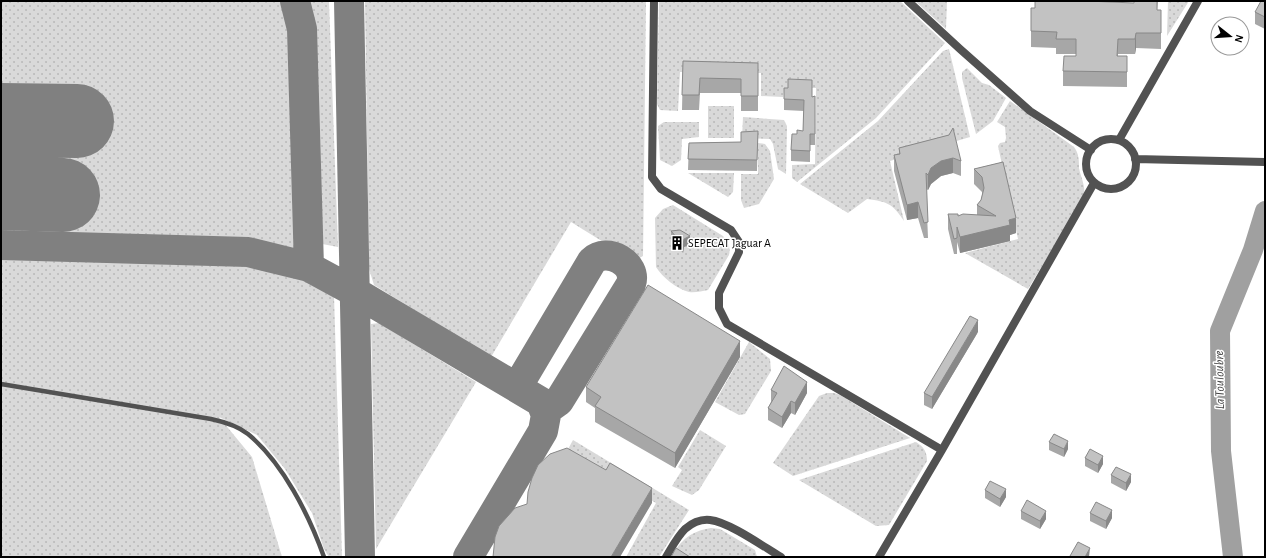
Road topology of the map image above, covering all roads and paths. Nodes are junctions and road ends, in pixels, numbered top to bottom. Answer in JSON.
{"nodes":[{"id":1,"x":654,"y":1,"type":"edge"},
{"id":2,"x":908,"y":1,"type":"edge"},
{"id":3,"x":1198,"y":1,"type":"edge"},
{"id":4,"x":1119,"y":140,"type":"junction"},
{"id":5,"x":1091,"y":150,"type":"junction"},
{"id":6,"x":1135,"y":159,"type":"junction"},
{"id":7,"x":1265,"y":162,"type":"edge"},
{"id":8,"x":1094,"y":183,"type":"junction"},
{"id":9,"x":1,"y":384,"type":"edge"},
{"id":10,"x":942,"y":450,"type":"junction"},
{"id":11,"x":324,"y":557,"type":"edge"},
{"id":12,"x":666,"y":557,"type":"edge"},
{"id":13,"x":781,"y":557,"type":"edge"},
{"id":14,"x":879,"y":557,"type":"edge"}],
"edges":[{"from":1,"to":10,"type":"street"},
{"from":2,"to":5,"type":"street"},
{"from":3,"to":4,"type":"street"},
{"from":4,"to":5,"type":"street"},
{"from":4,"to":6,"type":"street"},
{"from":5,"to":8,"type":"street"},
{"from":6,"to":7,"type":"street"},
{"from":6,"to":8,"type":"street"},
{"from":8,"to":10,"type":"street"},
{"from":9,"to":11,"type":"lane"},
{"from":10,"to":14,"type":"street"},
{"from":12,"to":13,"type":"street"}]}
